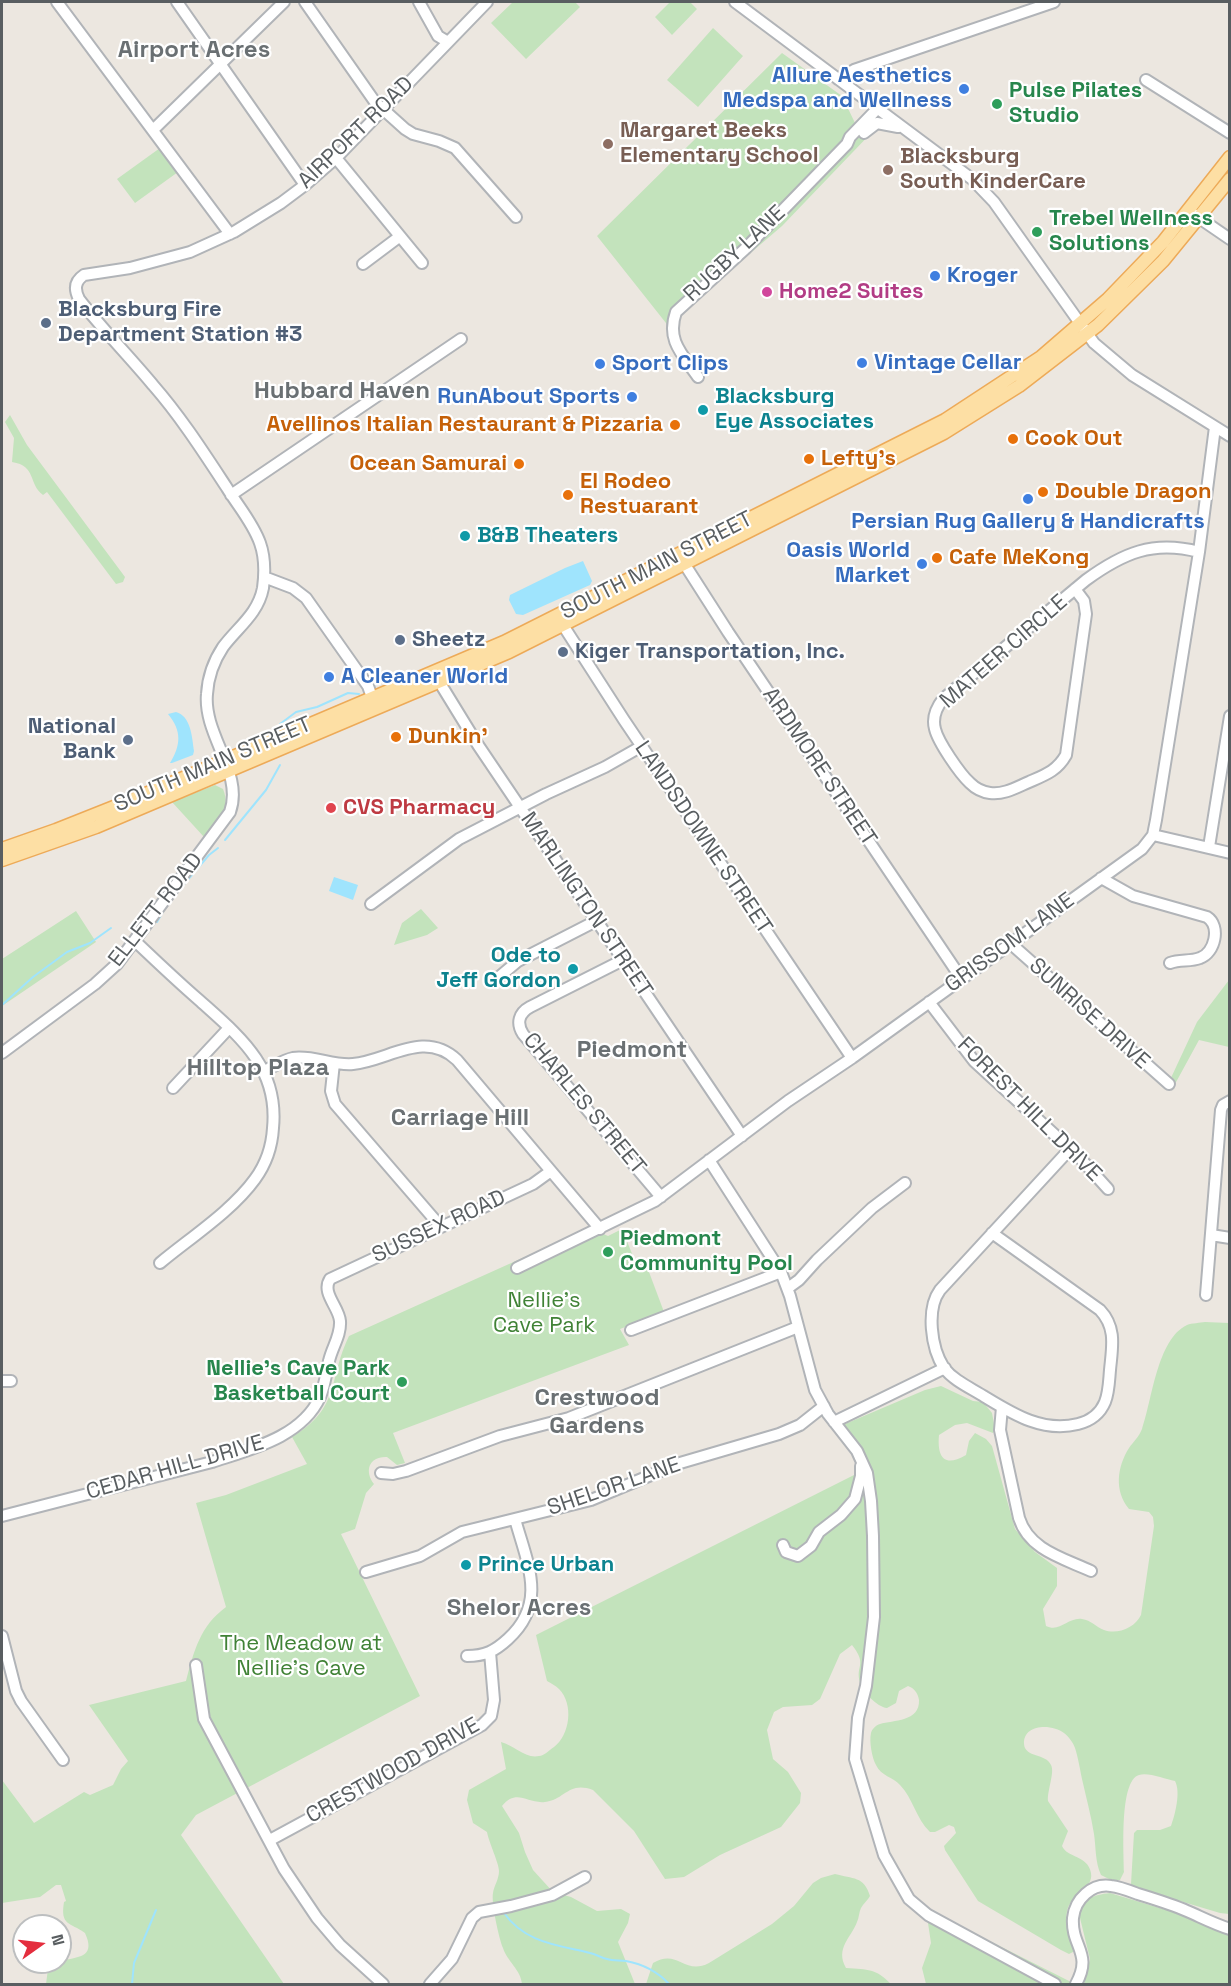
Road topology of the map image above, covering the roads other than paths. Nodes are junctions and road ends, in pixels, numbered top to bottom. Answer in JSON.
{"nodes":[{"id":1,"x":57,"y":2,"type":"edge"},
{"id":2,"x":177,"y":2,"type":"edge"},
{"id":3,"x":284,"y":2,"type":"edge"},
{"id":4,"x":305,"y":2,"type":"edge"},
{"id":5,"x":419,"y":2,"type":"edge"},
{"id":6,"x":487,"y":2,"type":"edge"},
{"id":7,"x":737,"y":2,"type":"edge"},
{"id":8,"x":1054,"y":2,"type":"edge"},
{"id":9,"x":448,"y":42,"type":"junction"},
{"id":10,"x":221,"y":65,"type":"junction"},
{"id":11,"x":838,"y":79,"type":"junction"},
{"id":12,"x":1146,"y":80,"type":"dead end"},
{"id":13,"x":878,"y":108,"type":"junction"},
{"id":14,"x":383,"y":109,"type":"junction"},
{"id":15,"x":905,"y":129,"type":"junction"},
{"id":16,"x":153,"y":130,"type":"junction"},
{"id":17,"x":1230,"y":133,"type":"edge"},
{"id":18,"x":847,"y":144,"type":"junction"},
{"id":19,"x":1230,"y":157,"type":"edge"},
{"id":20,"x":336,"y":158,"type":"junction"},
{"id":21,"x":1230,"y":179,"type":"edge"},
{"id":22,"x":305,"y":185,"type":"junction"},
{"id":23,"x":1195,"y":215,"type":"junction"},
{"id":24,"x":516,"y":217,"type":"dead end"},
{"id":25,"x":230,"y":234,"type":"junction"},
{"id":26,"x":399,"y":237,"type":"junction"},
{"id":27,"x":1230,"y":239,"type":"edge"},
{"id":28,"x":422,"y":263,"type":"dead end"},
{"id":29,"x":363,"y":264,"type":"dead end"},
{"id":30,"x":76,"y":285,"type":"joint"},
{"id":31,"x":1084,"y":328,"type":"junction"},
{"id":32,"x":461,"y":339,"type":"dead end"},
{"id":33,"x":698,"y":377,"type":"dead end"},
{"id":34,"x":1215,"y":427,"type":"junction"},
{"id":35,"x":1230,"y":436,"type":"edge"},
{"id":36,"x":231,"y":495,"type":"junction"},
{"id":37,"x":1199,"y":552,"type":"junction"},
{"id":38,"x":682,"y":560,"type":"junction"},
{"id":39,"x":264,"y":577,"type":"junction"},
{"id":40,"x":1075,"y":589,"type":"junction"},
{"id":41,"x":560,"y":621,"type":"junction"},
{"id":42,"x":438,"y":676,"type":"junction"},
{"id":43,"x":374,"y":703,"type":"junction"},
{"id":44,"x":1230,"y":716,"type":"edge"},
{"id":45,"x":642,"y":746,"type":"junction"},
{"id":46,"x":226,"y":766,"type":"junction"},
{"id":47,"x":521,"y":808,"type":"junction"},
{"id":48,"x":1153,"y":835,"type":"junction"},
{"id":49,"x":1209,"y":847,"type":"junction"},
{"id":50,"x":2,"y":849,"type":"edge"},
{"id":51,"x":1230,"y":853,"type":"edge"},
{"id":52,"x":2,"y":860,"type":"edge"},
{"id":53,"x":1101,"y":878,"type":"junction"},
{"id":54,"x":371,"y":904,"type":"dead end"},
{"id":55,"x":596,"y":921,"type":"junction"},
{"id":56,"x":135,"y":941,"type":"junction"},
{"id":57,"x":1010,"y":943,"type":"junction"},
{"id":58,"x":623,"y":960,"type":"junction"},
{"id":59,"x":1170,"y":963,"type":"dead end"},
{"id":60,"x":961,"y":978,"type":"junction"},
{"id":61,"x":493,"y":982,"type":"dead end"},
{"id":62,"x":929,"y":1002,"type":"junction"},
{"id":63,"x":229,"y":1028,"type":"junction"},
{"id":64,"x":2,"y":1053,"type":"edge"},
{"id":65,"x":852,"y":1058,"type":"junction"},
{"id":66,"x":334,"y":1063,"type":"junction"},
{"id":67,"x":264,"y":1071,"type":"junction"},
{"id":68,"x":1169,"y":1084,"type":"dead end"},
{"id":69,"x":174,"y":1088,"type":"dead end"},
{"id":70,"x":1227,"y":1102,"type":"edge"},
{"id":71,"x":742,"y":1136,"type":"junction"},
{"id":72,"x":1070,"y":1149,"type":"junction"},
{"id":73,"x":709,"y":1160,"type":"junction"},
{"id":74,"x":550,"y":1171,"type":"junction"},
{"id":75,"x":905,"y":1183,"type":"dead end"},
{"id":76,"x":1108,"y":1189,"type":"dead end"},
{"id":77,"x":661,"y":1197,"type":"junction"},
{"id":78,"x":441,"y":1227,"type":"junction"},
{"id":79,"x":600,"y":1229,"type":"junction"},
{"id":80,"x":992,"y":1233,"type":"junction"},
{"id":81,"x":1211,"y":1235,"type":"junction"},
{"id":82,"x":1230,"y":1238,"type":"edge"},
{"id":83,"x":160,"y":1263,"type":"dead end"},
{"id":84,"x":517,"y":1268,"type":"dead end"},
{"id":85,"x":781,"y":1272,"type":"junction"},
{"id":86,"x":327,"y":1283,"type":"joint"},
{"id":87,"x":788,"y":1288,"type":"junction"},
{"id":88,"x":1206,"y":1295,"type":"dead end"},
{"id":89,"x":798,"y":1327,"type":"junction"},
{"id":90,"x":631,"y":1330,"type":"dead end"},
{"id":91,"x":945,"y":1368,"type":"junction"},
{"id":92,"x":824,"y":1406,"type":"junction"},
{"id":93,"x":1002,"y":1407,"type":"junction"},
{"id":94,"x":834,"y":1422,"type":"junction"},
{"id":95,"x":862,"y":1459,"type":"junction"},
{"id":96,"x":381,"y":1473,"type":"dead end"},
{"id":97,"x":2,"y":1516,"type":"edge"},
{"id":98,"x":515,"y":1519,"type":"junction"},
{"id":99,"x":783,"y":1545,"type":"dead end"},
{"id":100,"x":1090,"y":1571,"type":"dead end"},
{"id":101,"x":366,"y":1572,"type":"dead end"},
{"id":102,"x":2,"y":1636,"type":"edge"},
{"id":103,"x":490,"y":1652,"type":"junction"},
{"id":104,"x":467,"y":1656,"type":"dead end"},
{"id":105,"x":196,"y":1665,"type":"dead end"},
{"id":106,"x":63,"y":1760,"type":"dead end"},
{"id":107,"x":270,"y":1840,"type":"junction"},
{"id":108,"x":585,"y":1877,"type":"dead end"},
{"id":109,"x":1230,"y":1929,"type":"edge"},
{"id":110,"x":383,"y":1984,"type":"edge"},
{"id":111,"x":430,"y":1984,"type":"edge"},
{"id":112,"x":1054,"y":1984,"type":"edge"},
{"id":113,"x":1076,"y":1984,"type":"edge"}],
"edges":[{"from":1,"to":16,"type":"street"},
{"from":2,"to":10,"type":"street"},
{"from":3,"to":10,"type":"street"},
{"from":4,"to":14,"type":"street"},
{"from":5,"to":9,"type":"street"},
{"from":6,"to":9,"type":"street","name":"AIRPORT ROAD"},
{"from":7,"to":11,"type":"street"},
{"from":8,"to":11,"type":"street"},
{"from":9,"to":14,"type":"street","name":"AIRPORT ROAD"},
{"from":10,"to":16,"type":"street"},
{"from":10,"to":22,"type":"street"},
{"from":11,"to":13,"type":"street"},
{"from":12,"to":17,"type":"street"},
{"from":13,"to":15,"type":"street"},
{"from":13,"to":18,"type":"street","name":"RUGBY LANE"},
{"from":14,"to":20,"type":"street","name":"AIRPORT ROAD"},
{"from":14,"to":24,"type":"street"},
{"from":15,"to":18,"type":"street","name":"RUGBY LANE"},
{"from":15,"to":31,"type":"street"},
{"from":16,"to":25,"type":"street"},
{"from":18,"to":33,"type":"street","name":"RUGBY LANE"},
{"from":19,"to":23,"type":"main road","name":"SOUTH MAIN STREET"},
{"from":20,"to":22,"type":"street","name":"AIRPORT ROAD"},
{"from":20,"to":26,"type":"street"},
{"from":21,"to":23,"type":"main road","name":"SOUTH MAIN STREET"},
{"from":22,"to":25,"type":"street","name":"AIRPORT ROAD"},
{"from":23,"to":27,"type":"street"},
{"from":23,"to":31,"type":"main road","name":"SOUTH MAIN STREET"},
{"from":25,"to":30,"type":"street","name":"AIRPORT ROAD"},
{"from":26,"to":28,"type":"street"},
{"from":26,"to":29,"type":"street"},
{"from":30,"to":36,"type":"street","name":"ELLETT ROAD"},
{"from":31,"to":34,"type":"street"},
{"from":31,"to":38,"type":"main road","name":"SOUTH MAIN STREET"},
{"from":32,"to":36,"type":"street"},
{"from":34,"to":35,"type":"street"},
{"from":34,"to":37,"type":"street"},
{"from":36,"to":39,"type":"street","name":"ELLETT ROAD"},
{"from":37,"to":40,"type":"street","name":"MATEER CIRCLE"},
{"from":37,"to":48,"type":"street"},
{"from":38,"to":41,"type":"main road","name":"SOUTH MAIN STREET"},
{"from":38,"to":60,"type":"street","name":"ARDMORE STREET"},
{"from":39,"to":43,"type":"street"},
{"from":39,"to":46,"type":"street","name":"ELLETT ROAD"},
{"from":40,"to":40,"type":"street","name":"MATEER CIRCLE"},
{"from":41,"to":42,"type":"main road","name":"SOUTH MAIN STREET"},
{"from":41,"to":45,"type":"street","name":"LANDSDOWNE STREET"},
{"from":42,"to":43,"type":"main road","name":"SOUTH MAIN STREET"},
{"from":42,"to":47,"type":"street","name":"MARLINGTON STREET"},
{"from":43,"to":46,"type":"main road","name":"SOUTH MAIN STREET"},
{"from":44,"to":49,"type":"street"},
{"from":45,"to":47,"type":"street"},
{"from":45,"to":65,"type":"street","name":"LANDSDOWNE STREET"},
{"from":46,"to":50,"type":"main road","name":"SOUTH MAIN STREET"},
{"from":46,"to":52,"type":"main road","name":"SOUTH MAIN STREET"},
{"from":46,"to":56,"type":"street","name":"ELLETT ROAD"},
{"from":47,"to":54,"type":"street"},
{"from":47,"to":55,"type":"street","name":"MARLINGTON STREET"},
{"from":48,"to":49,"type":"street"},
{"from":48,"to":53,"type":"street","name":"GRISSOM LANE"},
{"from":49,"to":51,"type":"street"},
{"from":53,"to":57,"type":"street","name":"GRISSOM LANE"},
{"from":53,"to":59,"type":"street"},
{"from":55,"to":58,"type":"street","name":"MARLINGTON STREET"},
{"from":55,"to":61,"type":"street"},
{"from":56,"to":63,"type":"street"},
{"from":56,"to":64,"type":"street","name":"ELLETT ROAD"},
{"from":57,"to":60,"type":"street","name":"GRISSOM LANE"},
{"from":57,"to":68,"type":"street","name":"SUNRISE DRIVE"},
{"from":58,"to":71,"type":"street","name":"MARLINGTON STREET"},
{"from":58,"to":77,"type":"street","name":"CHARLES STREET"},
{"from":60,"to":62,"type":"street","name":"GRISSOM LANE"},
{"from":62,"to":65,"type":"street","name":"GRISSOM LANE"},
{"from":62,"to":72,"type":"street","name":"FOREST HILL DRIVE"},
{"from":63,"to":67,"type":"street"},
{"from":63,"to":69,"type":"street"},
{"from":65,"to":71,"type":"street","name":"GRISSOM LANE"},
{"from":66,"to":67,"type":"street"},
{"from":66,"to":74,"type":"street"},
{"from":66,"to":78,"type":"street"},
{"from":67,"to":83,"type":"street"},
{"from":70,"to":81,"type":"street"},
{"from":71,"to":73,"type":"street","name":"GRISSOM LANE"},
{"from":72,"to":76,"type":"street","name":"FOREST HILL DRIVE"},
{"from":72,"to":80,"type":"street"},
{"from":73,"to":77,"type":"street","name":"GRISSOM LANE"},
{"from":73,"to":85,"type":"street"},
{"from":74,"to":78,"type":"street","name":"SUSSEX ROAD"},
{"from":74,"to":79,"type":"street"},
{"from":75,"to":87,"type":"street"},
{"from":77,"to":79,"type":"street","name":"GRISSOM LANE"},
{"from":78,"to":86,"type":"street","name":"SUSSEX ROAD"},
{"from":79,"to":84,"type":"street","name":"GRISSOM LANE"},
{"from":80,"to":91,"type":"street"},
{"from":80,"to":93,"type":"street"},
{"from":81,"to":82,"type":"street"},
{"from":81,"to":88,"type":"street"},
{"from":85,"to":87,"type":"street"},
{"from":85,"to":90,"type":"street"},
{"from":86,"to":97,"type":"street","name":"CEDAR HILL DRIVE"},
{"from":87,"to":89,"type":"street"},
{"from":89,"to":92,"type":"street"},
{"from":89,"to":96,"type":"street"},
{"from":91,"to":93,"type":"street"},
{"from":91,"to":94,"type":"street"},
{"from":92,"to":94,"type":"street"},
{"from":92,"to":98,"type":"street","name":"SHELOR LANE"},
{"from":93,"to":100,"type":"street"},
{"from":94,"to":95,"type":"street"},
{"from":95,"to":99,"type":"street"},
{"from":95,"to":112,"type":"street"},
{"from":98,"to":101,"type":"street","name":"SHELOR LANE"},
{"from":98,"to":103,"type":"street"},
{"from":102,"to":106,"type":"street"},
{"from":103,"to":104,"type":"street"},
{"from":103,"to":107,"type":"street","name":"CRESTWOOD DRIVE"},
{"from":105,"to":107,"type":"street"},
{"from":107,"to":110,"type":"street"},
{"from":108,"to":111,"type":"street"},
{"from":109,"to":113,"type":"street"}]}
